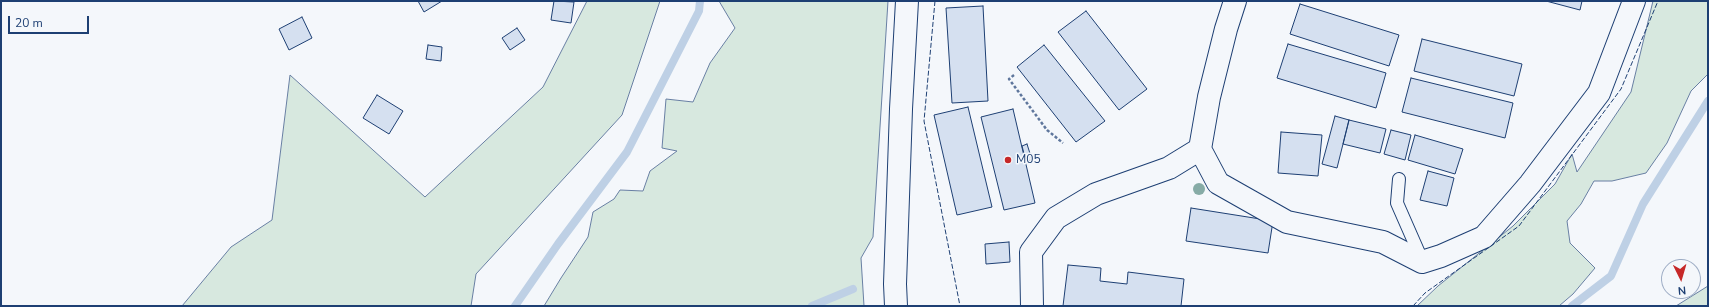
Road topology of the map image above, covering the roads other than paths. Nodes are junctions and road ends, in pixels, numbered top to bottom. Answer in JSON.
{"nodes":[{"id":1,"x":907,"y":1,"type":"edge"},
{"id":2,"x":1235,"y":1,"type":"edge"},
{"id":3,"x":1634,"y":1,"type":"edge"},
{"id":4,"x":1200,"y":149,"type":"junction"},
{"id":5,"x":1399,"y":179,"type":"dead end"},
{"id":6,"x":1422,"y":262,"type":"junction"},
{"id":7,"x":896,"y":306,"type":"edge"},
{"id":8,"x":1032,"y":306,"type":"edge"}],
"edges":[{"from":1,"to":7,"type":"street"},
{"from":2,"to":4,"type":"street"},
{"from":3,"to":6,"type":"street"},
{"from":4,"to":6,"type":"street"},
{"from":4,"to":8,"type":"street"},
{"from":5,"to":6,"type":"lane"}]}
